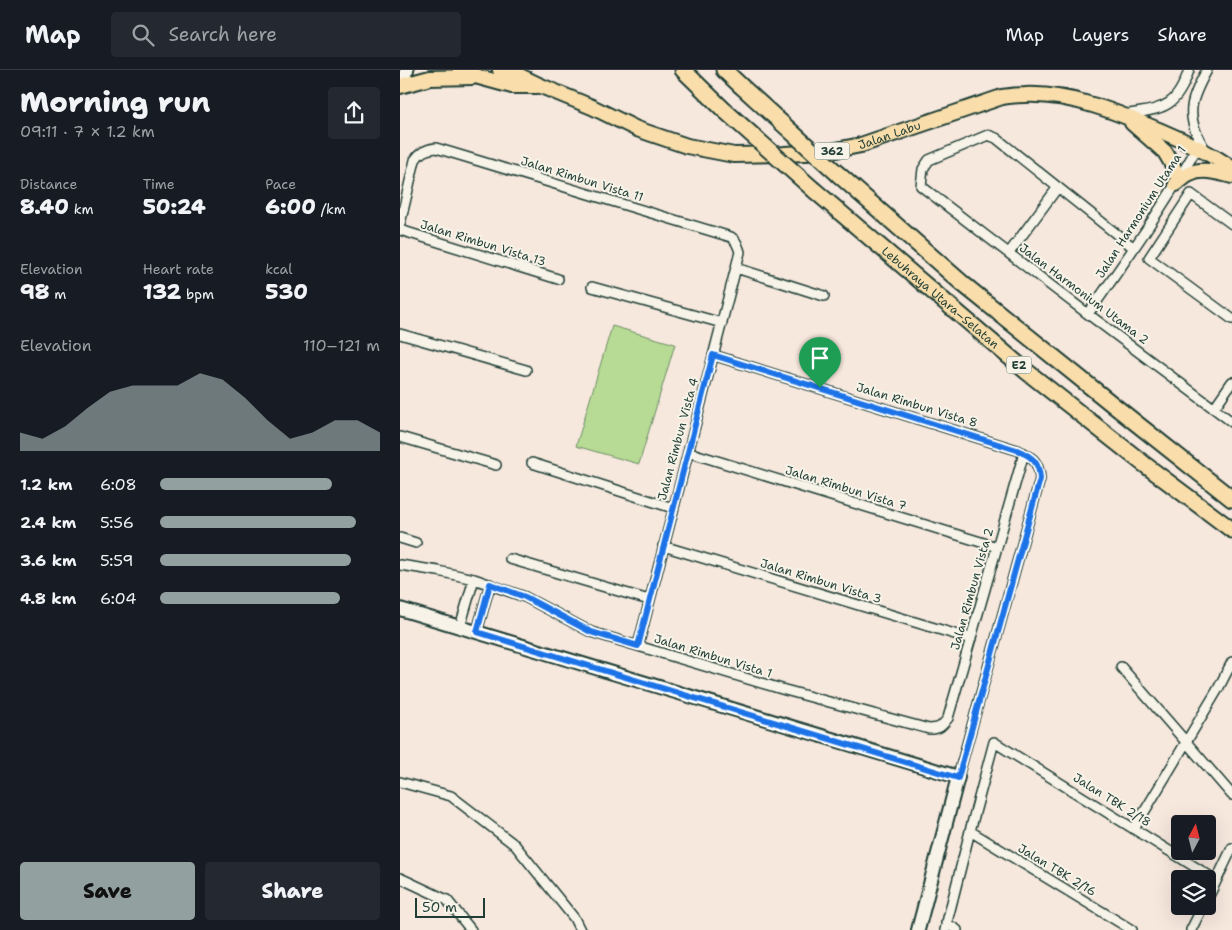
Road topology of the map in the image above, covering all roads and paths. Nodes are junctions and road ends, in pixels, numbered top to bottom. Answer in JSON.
{"nodes":[{"id":1,"x":407,"y":70,"type":"edge"},
{"id":2,"x":460,"y":70,"type":"edge"},
{"id":3,"x":500,"y":70,"type":"edge"},
{"id":4,"x":683,"y":70,"type":"edge"},
{"id":5,"x":724,"y":70,"type":"edge"},
{"id":6,"x":1189,"y":70,"type":"edge"},
{"id":7,"x":1206,"y":70,"type":"edge"},
{"id":8,"x":479,"y":77,"type":"junction"},
{"id":9,"x":400,"y":85,"type":"edge"},
{"id":10,"x":541,"y":86,"type":"junction"},
{"id":11,"x":1124,"y":115,"type":"junction"},
{"id":12,"x":1202,"y":151,"type":"junction"},
{"id":13,"x":1232,"y":168,"type":"edge"},
{"id":14,"x":1232,"y":176,"type":"edge"},
{"id":15,"x":1178,"y":182,"type":"junction"},
{"id":16,"x":1058,"y":187,"type":"junction"},
{"id":17,"x":400,"y":224,"type":"edge"},
{"id":18,"x":1232,"y":224,"type":"edge"},
{"id":19,"x":400,"y":230,"type":"edge"},
{"id":20,"x":735,"y":240,"type":"joint"},
{"id":21,"x":1134,"y":248,"type":"junction"},
{"id":22,"x":1009,"y":253,"type":"junction"},
{"id":23,"x":736,"y":268,"type":"junction"},
{"id":24,"x":558,"y":279,"type":"dead end"},
{"id":25,"x":592,"y":287,"type":"dead end"},
{"id":26,"x":824,"y":296,"type":"dead end"},
{"id":27,"x":1088,"y":314,"type":"junction"},
{"id":28,"x":1232,"y":319,"type":"edge"},
{"id":29,"x":722,"y":323,"type":"junction"},
{"id":30,"x":400,"y":334,"type":"edge"},
{"id":31,"x":713,"y":355,"type":"junction"},
{"id":32,"x":526,"y":370,"type":"dead end"},
{"id":33,"x":1232,"y":382,"type":"edge"},
{"id":34,"x":1214,"y":408,"type":"junction"},
{"id":35,"x":1232,"y":422,"type":"edge"},
{"id":36,"x":400,"y":437,"type":"edge"},
{"id":37,"x":688,"y":452,"type":"junction"},
{"id":38,"x":1024,"y":453,"type":"junction"},
{"id":39,"x":532,"y":463,"type":"dead end"},
{"id":40,"x":496,"y":465,"type":"dead end"},
{"id":41,"x":1232,"y":499,"type":"edge"},
{"id":42,"x":673,"y":508,"type":"junction"},
{"id":43,"x":1232,"y":530,"type":"edge"},
{"id":44,"x":400,"y":538,"type":"edge"},
{"id":45,"x":416,"y":542,"type":"dead end"},
{"id":46,"x":664,"y":546,"type":"junction"},
{"id":47,"x":997,"y":547,"type":"junction"},
{"id":48,"x":510,"y":559,"type":"dead end"},
{"id":49,"x":400,"y":565,"type":"edge"},
{"id":50,"x":474,"y":579,"type":"junction"},
{"id":51,"x":490,"y":584,"type":"junction"},
{"id":52,"x":650,"y":600,"type":"junction"},
{"id":53,"x":400,"y":609,"type":"edge"},
{"id":54,"x":460,"y":627,"type":"junction"},
{"id":55,"x":477,"y":632,"type":"junction"},
{"id":56,"x":970,"y":639,"type":"junction"},
{"id":57,"x":638,"y":646,"type":"junction"},
{"id":58,"x":1232,"y":662,"type":"edge"},
{"id":59,"x":1121,"y":667,"type":"dead end"},
{"id":60,"x":937,"y":729,"type":"joint"},
{"id":61,"x":1185,"y":742,"type":"junction"},
{"id":62,"x":958,"y":778,"type":"junction"},
{"id":63,"x":400,"y":782,"type":"edge"},
{"id":64,"x":1232,"y":796,"type":"edge"},
{"id":65,"x":1134,"y":829,"type":"junction"},
{"id":66,"x":970,"y":831,"type":"junction"},
{"id":67,"x":1232,"y":848,"type":"edge"},
{"id":68,"x":1200,"y":870,"type":"edge"},
{"id":69,"x":400,"y":878,"type":"edge"},
{"id":70,"x":1216,"y":880,"type":"edge"},
{"id":71,"x":1198,"y":915,"type":"edge"},
{"id":72,"x":945,"y":927,"type":"edge"},
{"id":73,"x":471,"y":930,"type":"edge"},
{"id":74,"x":580,"y":930,"type":"edge"},
{"id":75,"x":918,"y":930,"type":"edge"},
{"id":76,"x":957,"y":930,"type":"edge"},
{"id":77,"x":1132,"y":930,"type":"edge"},
{"id":78,"x":1191,"y":930,"type":"edge"}],
"edges":[{"from":1,"to":9,"type":"street"},
{"from":2,"to":8,"type":"main road","name":"Jalan Labu","number":"362"},
{"from":3,"to":10,"type":"main road","name":"Jalan Labu","number":"362"},
{"from":4,"to":43,"type":"highway","name":"Lebuhraya Utara–Selatan","number":"E2","bridge":true},
{"from":5,"to":41,"type":"highway","name":"Lebuhraya Utara–Selatan","number":"E2","bridge":true},
{"from":6,"to":11,"type":"street"},
{"from":7,"to":12,"type":"street"},
{"from":8,"to":9,"type":"main road"},
{"from":8,"to":10,"type":"main road","name":"Jalan Labu","number":"362"},
{"from":10,"to":11,"type":"main road","name":"Jalan Labu","number":"362"},
{"from":11,"to":12,"type":"main road","name":"Jalan Labu","number":"362"},
{"from":11,"to":15,"type":"main road"},
{"from":12,"to":13,"type":"main road","name":"Jalan Labu","number":"362"},
{"from":12,"to":15,"type":"street","name":"Jalan Harmonium Utama 1"},
{"from":14,"to":15,"type":"main road"},
{"from":15,"to":21,"type":"street","name":"Jalan Harmonium Utama 1"},
{"from":16,"to":21,"type":"street"},
{"from":16,"to":22,"type":"street"},
{"from":16,"to":22,"type":"street","name":"Jalan Harmonium Utama 2"},
{"from":17,"to":20,"type":"street","name":"Jalan Rimbun Vista 11"},
{"from":18,"to":28,"type":"street"},
{"from":19,"to":24,"type":"street","name":"Jalan Rimbun Vista 13"},
{"from":20,"to":23,"type":"street","name":"Jalan Rimbun Vista 4"},
{"from":21,"to":27,"type":"street","name":"Jalan Harmonium Utama 1"},
{"from":22,"to":27,"type":"street","name":"Jalan Harmonium Utama 2"},
{"from":23,"to":26,"type":"street"},
{"from":23,"to":29,"type":"street","name":"Jalan Rimbun Vista 4"},
{"from":25,"to":29,"type":"street"},
{"from":27,"to":34,"type":"street","name":"Jalan Harmonium Utama 2"},
{"from":29,"to":31,"type":"street","name":"Jalan Rimbun Vista 4"},
{"from":30,"to":32,"type":"street"},
{"from":31,"to":37,"type":"street","name":"Jalan Rimbun Vista 4"},
{"from":31,"to":38,"type":"street","name":"Jalan Rimbun Vista 8"},
{"from":33,"to":34,"type":"street"},
{"from":34,"to":35,"type":"street","name":"Jalan Harmonium Utama 2"},
{"from":36,"to":40,"type":"street"},
{"from":37,"to":42,"type":"street","name":"Jalan Rimbun Vista 4"},
{"from":37,"to":47,"type":"street","name":"Jalan Rimbun Vista 7"},
{"from":38,"to":47,"type":"street","name":"Jalan Rimbun Vista 2"},
{"from":38,"to":62,"type":"street"},
{"from":39,"to":42,"type":"street"},
{"from":42,"to":46,"type":"street","name":"Jalan Rimbun Vista 4"},
{"from":44,"to":45,"type":"street"},
{"from":46,"to":52,"type":"street","name":"Jalan Rimbun Vista 4"},
{"from":46,"to":56,"type":"street","name":"Jalan Rimbun Vista 3"},
{"from":47,"to":56,"type":"street","name":"Jalan Rimbun Vista 2"},
{"from":48,"to":52,"type":"street"},
{"from":49,"to":50,"type":"street","name":"Jalan Rimbun Vista 1"},
{"from":50,"to":51,"type":"street","name":"Jalan Rimbun Vista 1"},
{"from":50,"to":54,"type":"street"},
{"from":51,"to":55,"type":"street"},
{"from":51,"to":57,"type":"street","name":"Jalan Rimbun Vista 1"},
{"from":52,"to":57,"type":"street","name":"Jalan Rimbun Vista 4"},
{"from":53,"to":54,"type":"street"},
{"from":54,"to":55,"type":"street"},
{"from":55,"to":62,"type":"street"},
{"from":56,"to":60,"type":"street","name":"Jalan Rimbun Vista 2"},
{"from":57,"to":60,"type":"street","name":"Jalan Rimbun Vista 1"},
{"from":58,"to":61,"type":"street"},
{"from":59,"to":61,"type":"street"},
{"from":61,"to":64,"type":"street"},
{"from":61,"to":65,"type":"street"},
{"from":62,"to":75,"type":"street"},
{"from":63,"to":74,"type":"street"},
{"from":65,"to":66,"type":"street","name":"Jalan TBK 2/18"},
{"from":65,"to":68,"type":"street","name":"Jalan TBK 2/18"},
{"from":66,"to":72,"type":"street"},
{"from":66,"to":77,"type":"street","name":"Jalan TBK 2/16"},
{"from":67,"to":70,"type":"street"},
{"from":69,"to":73,"type":"street"},
{"from":71,"to":78,"type":"street"},
{"from":72,"to":76,"type":"street"}]}
